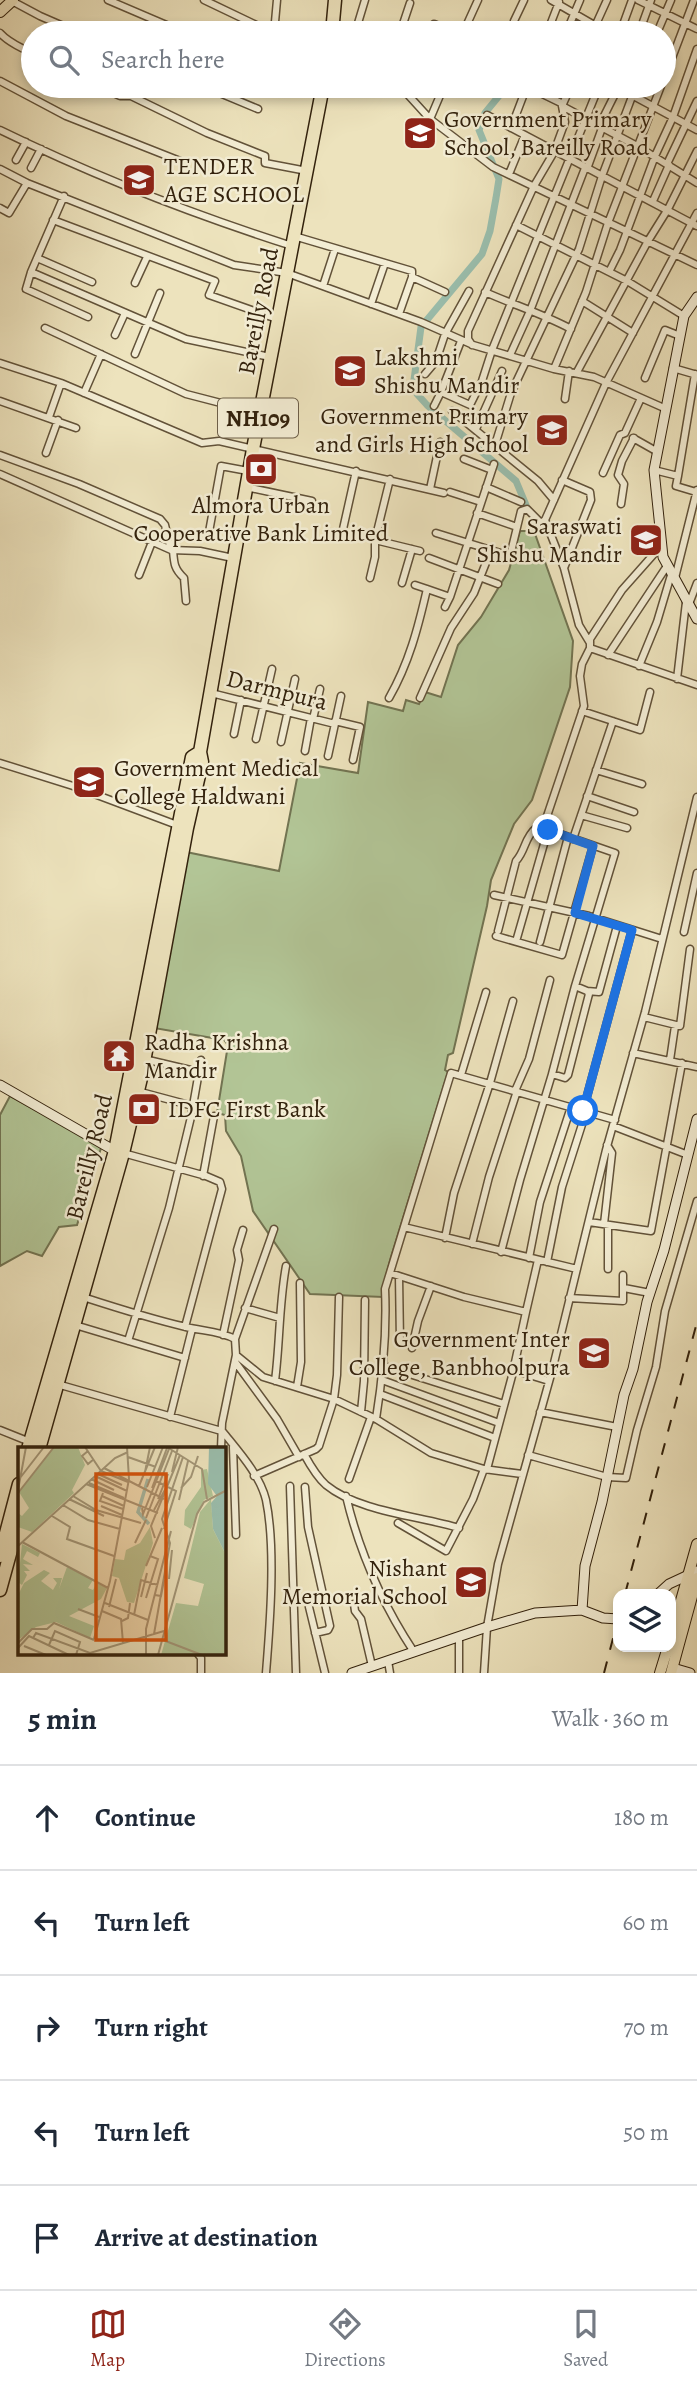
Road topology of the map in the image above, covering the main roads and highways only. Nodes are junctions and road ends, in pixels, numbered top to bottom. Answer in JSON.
{"nodes":[{"id":1,"x":13,"y":0,"type":"edge"},
{"id":2,"x":335,"y":0,"type":"edge"},
{"id":3,"x":0,"y":12,"type":"edge"},
{"id":4,"x":332,"y":21,"type":"edge"},
{"id":5,"x":319,"y":98,"type":"edge"},
{"id":6,"x":182,"y":826,"type":"junction"},
{"id":7,"x":119,"y":1152,"type":"junction"},
{"id":8,"x":78,"y":1295,"type":"junction"},
{"id":9,"x":52,"y":1383,"type":"junction"},
{"id":10,"x":32,"y":1447,"type":"edge"},
{"id":11,"x":18,"y":1488,"type":"edge"},
{"id":12,"x":18,"y":1525,"type":"edge"},
{"id":13,"x":697,"y":1544,"type":"edge"},
{"id":14,"x":0,"y":1556,"type":"edge"},
{"id":15,"x":695,"y":1574,"type":"edge"},
{"id":16,"x":0,"y":1590,"type":"edge"},
{"id":17,"x":676,"y":1623,"type":"edge"},
{"id":18,"x":666,"y":1652,"type":"edge"},
{"id":19,"x":672,"y":1670,"type":"edge"},
{"id":20,"x":660,"y":1673,"type":"edge"}],
"edges":[{"from":1,"to":3,"type":"main road"},
{"from":2,"to":4,"type":"highway"},
{"from":5,"to":6,"type":"highway","name":"Bareilly Road","number":"NH109"},
{"from":6,"to":7,"type":"highway","name":"Bareilly Road","number":"NH109"},
{"from":6,"to":7,"type":"highway","name":"Bareilly Road","number":"NH109"},
{"from":7,"to":8,"type":"highway","name":"Bareilly Road","number":"NH109"},
{"from":8,"to":9,"type":"highway","name":"Bareilly Road","number":"NH109"},
{"from":8,"to":9,"type":"highway","name":"Bareilly Road","number":"NH109"},
{"from":9,"to":10,"type":"highway","name":"Bareilly Road","number":"NH109"},
{"from":11,"to":14,"type":"highway"},
{"from":12,"to":16,"type":"highway"},
{"from":13,"to":15,"type":"main road"},
{"from":15,"to":17,"type":"main road"},
{"from":15,"to":19,"type":"main road"},
{"from":18,"to":20,"type":"main road"}]}
